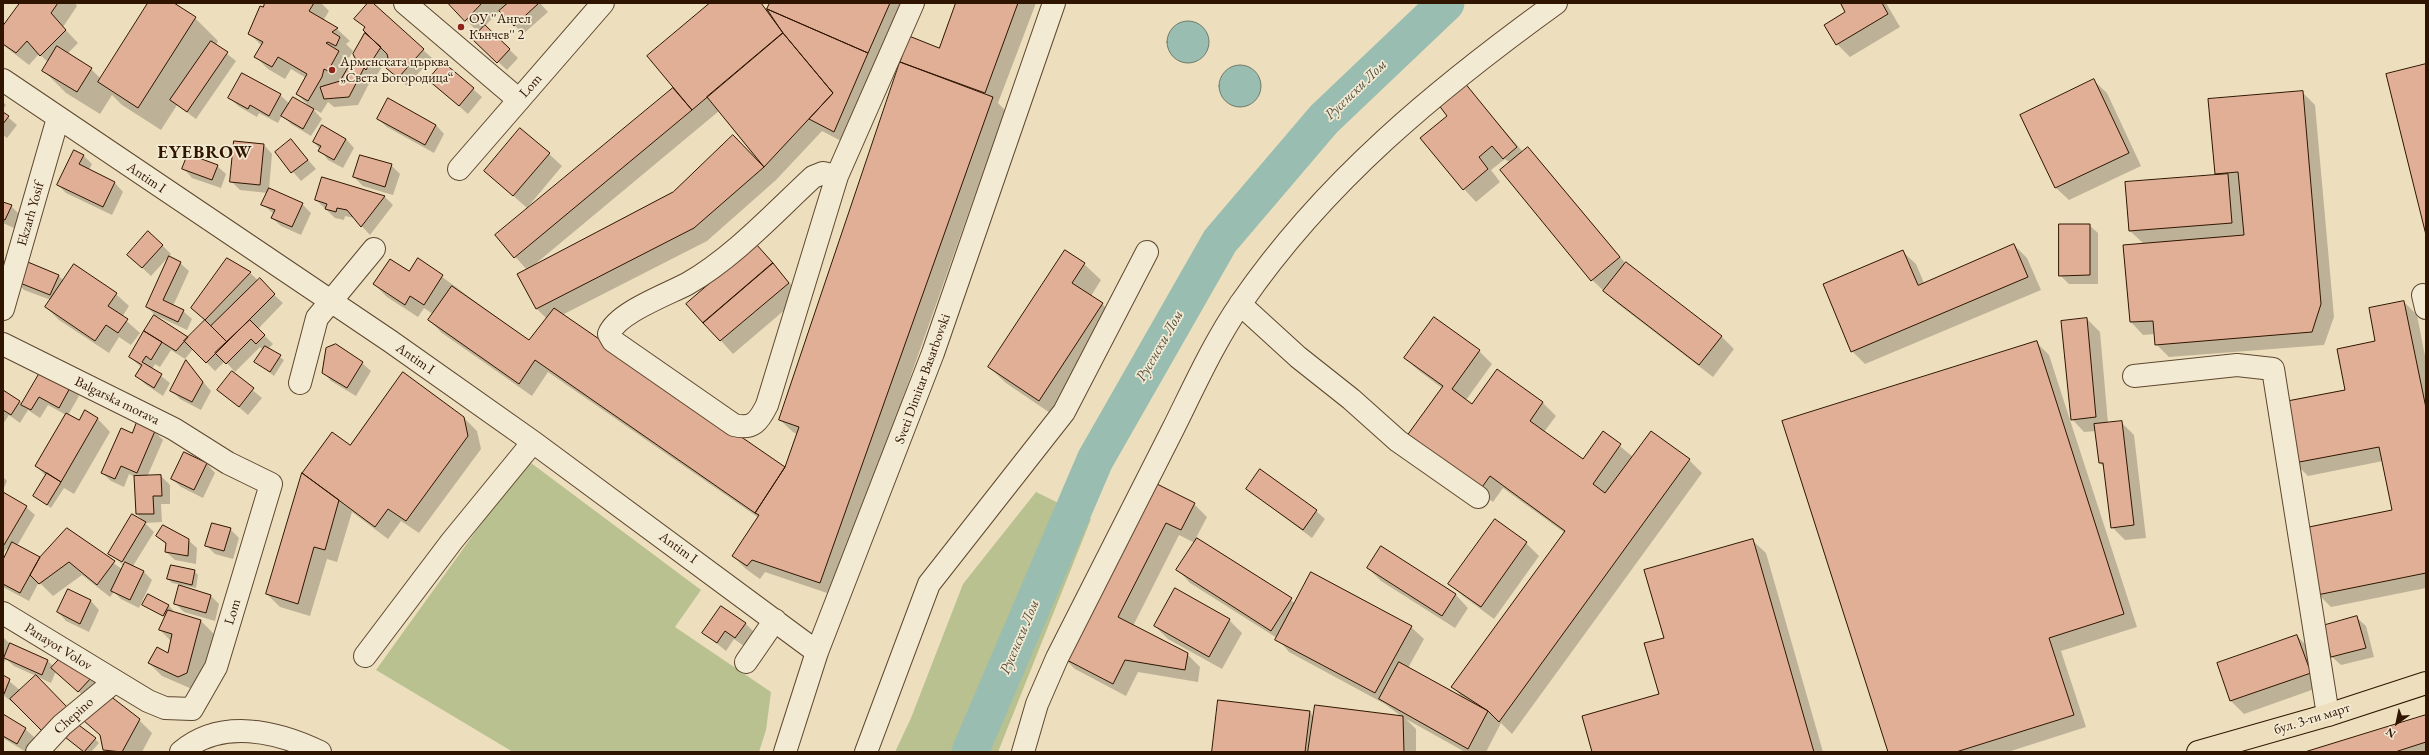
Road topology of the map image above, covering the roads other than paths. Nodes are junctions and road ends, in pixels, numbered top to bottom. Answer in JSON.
{"nodes":[{"id":1,"x":405,"y":3,"type":"edge"},
{"id":2,"x":603,"y":3,"type":"edge"},
{"id":3,"x":913,"y":3,"type":"edge"},
{"id":4,"x":1054,"y":3,"type":"edge"},
{"id":5,"x":1556,"y":3,"type":"edge"},
{"id":6,"x":3,"y":80,"type":"edge"},
{"id":7,"x":519,"y":100,"type":"junction"},
{"id":8,"x":58,"y":118,"type":"junction"},
{"id":9,"x":459,"y":169,"type":"dead end"},
{"id":10,"x":836,"y":176,"type":"junction"},
{"id":11,"x":374,"y":249,"type":"dead end"},
{"id":12,"x":1147,"y":252,"type":"dead end"},
{"id":13,"x":330,"y":302,"type":"junction"},
{"id":14,"x":1240,"y":304,"type":"junction"},
{"id":15,"x":3,"y":309,"type":"edge"},
{"id":16,"x":3,"y":344,"type":"edge"},
{"id":17,"x":2134,"y":376,"type":"dead end"},
{"id":18,"x":300,"y":383,"type":"dead end"},
{"id":19,"x":533,"y":442,"type":"junction"},
{"id":20,"x":270,"y":484,"type":"joint"},
{"id":21,"x":1478,"y":497,"type":"dead end"},
{"id":22,"x":3,"y":613,"type":"edge"},
{"id":23,"x":775,"y":620,"type":"junction"},
{"id":24,"x":817,"y":652,"type":"junction"},
{"id":25,"x":365,"y":656,"type":"dead end"},
{"id":26,"x":746,"y":662,"type":"dead end"},
{"id":27,"x":114,"y":682,"type":"junction"},
{"id":28,"x":2426,"y":683,"type":"edge"},
{"id":29,"x":165,"y":708,"type":"joint"},
{"id":30,"x":2328,"y":715,"type":"junction"},
{"id":31,"x":37,"y":752,"type":"edge"},
{"id":32,"x":180,"y":752,"type":"edge"},
{"id":33,"x":320,"y":752,"type":"edge"},
{"id":34,"x":785,"y":752,"type":"edge"},
{"id":35,"x":866,"y":752,"type":"edge"},
{"id":36,"x":1023,"y":752,"type":"edge"},
{"id":37,"x":2198,"y":752,"type":"edge"}],
"edges":[{"from":1,"to":7,"type":"street"},
{"from":2,"to":7,"type":"street","name":"Lom"},
{"from":3,"to":10,"type":"street"},
{"from":4,"to":24,"type":"street","name":"Sveti Dimitar Basarbovski"},
{"from":5,"to":14,"type":"street"},
{"from":6,"to":8,"type":"street","name":"Antim I"},
{"from":7,"to":9,"type":"street","name":"Lom"},
{"from":8,"to":13,"type":"street","name":"Antim I"},
{"from":8,"to":15,"type":"street","name":"Ekzarh Yosif"},
{"from":10,"to":10,"type":"street"},
{"from":11,"to":13,"type":"street"},
{"from":12,"to":35,"type":"street"},
{"from":13,"to":18,"type":"street"},
{"from":13,"to":19,"type":"street","name":"Antim I"},
{"from":14,"to":21,"type":"street"},
{"from":14,"to":36,"type":"street"},
{"from":16,"to":20,"type":"street","name":"Balgarska morava"},
{"from":17,"to":30,"type":"street"},
{"from":19,"to":23,"type":"street","name":"Antim I"},
{"from":19,"to":25,"type":"street"},
{"from":20,"to":29,"type":"street","name":"Lom"},
{"from":22,"to":27,"type":"street","name":"Panayot Volov"},
{"from":23,"to":24,"type":"street","name":"Antim I"},
{"from":23,"to":26,"type":"street"},
{"from":24,"to":34,"type":"street","name":"Sveti Dimitar Basarbovski"},
{"from":27,"to":29,"type":"street","name":"Panayot Volov"},
{"from":27,"to":31,"type":"street","name":"Chepino"},
{"from":28,"to":30,"type":"main road","name":"бул. 3-ти март"},
{"from":30,"to":37,"type":"main road","name":"бул. 3-ти март"},
{"from":32,"to":33,"type":"street"}]}
